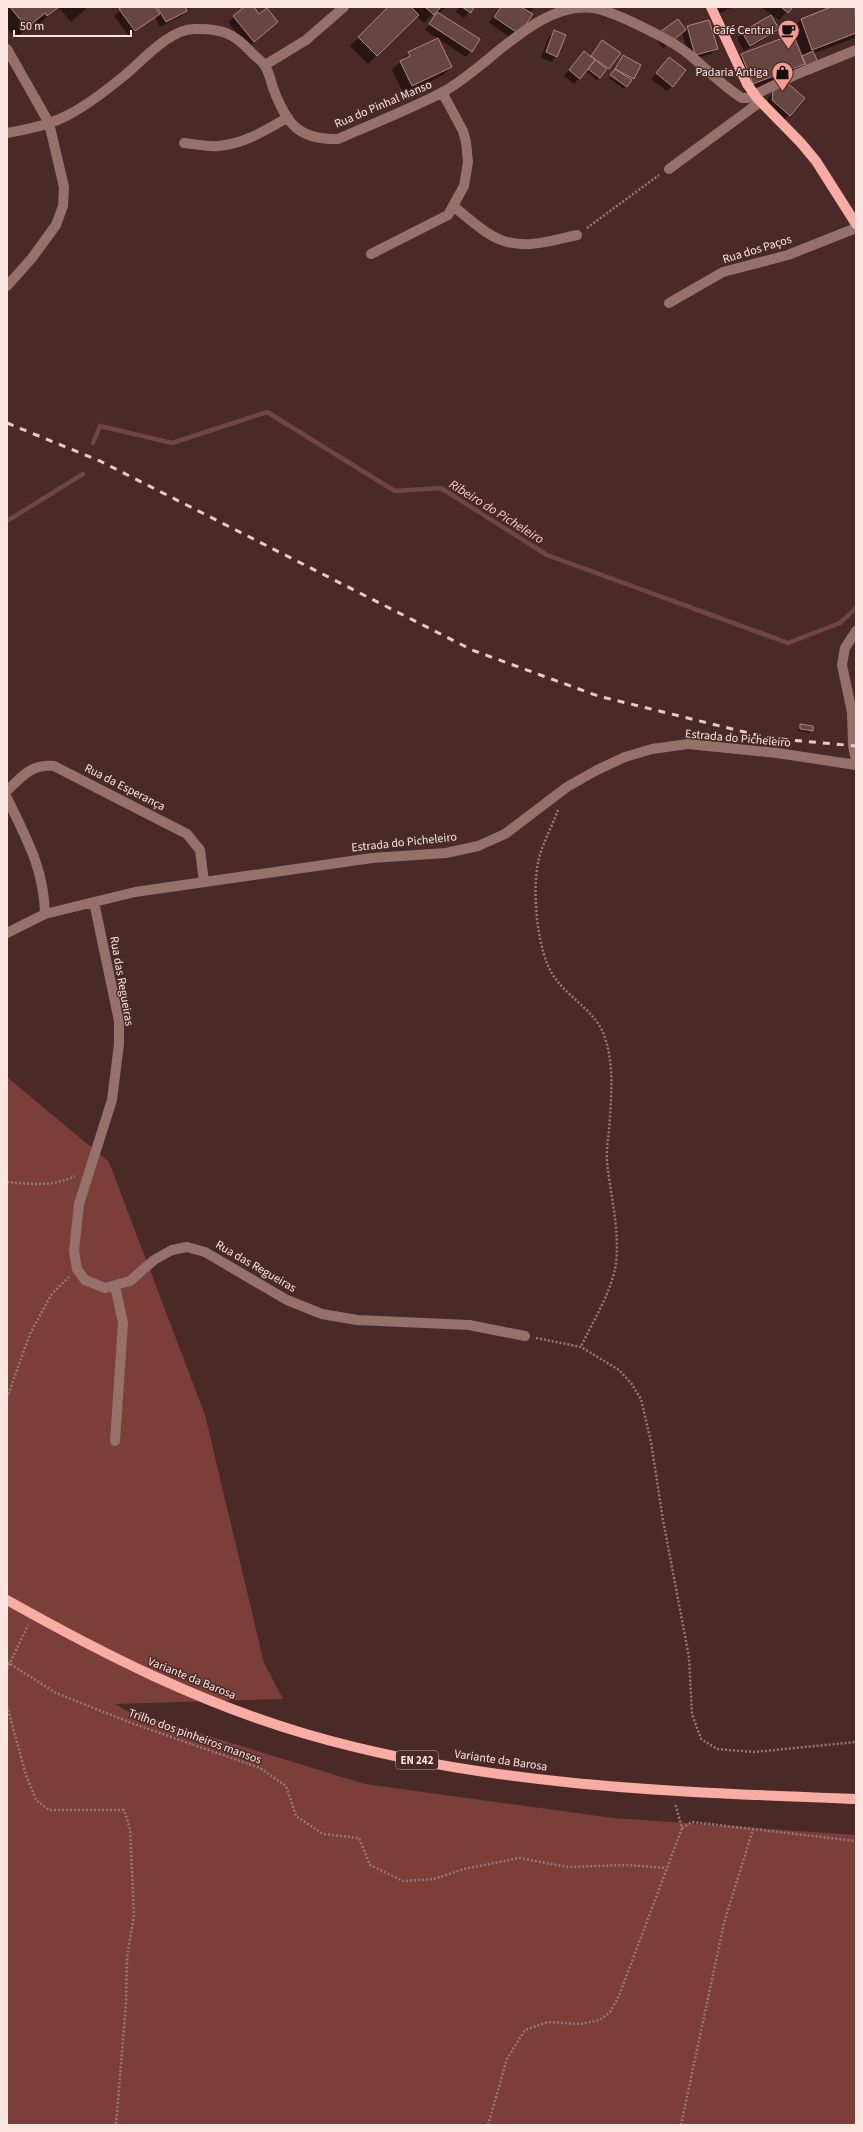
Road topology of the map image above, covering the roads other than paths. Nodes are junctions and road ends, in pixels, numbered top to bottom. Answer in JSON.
{"nodes":[{"id":1,"x":344,"y":7,"type":"edge"},
{"id":2,"x":712,"y":7,"type":"edge"},
{"id":3,"x":856,"y":50,"type":"edge"},
{"id":4,"x":8,"y":51,"type":"edge"},
{"id":5,"x":265,"y":66,"type":"junction"},
{"id":6,"x":442,"y":92,"type":"junction"},
{"id":7,"x":757,"y":98,"type":"junction"},
{"id":8,"x":287,"y":118,"type":"junction"},
{"id":9,"x":49,"y":123,"type":"junction"},
{"id":10,"x":7,"y":133,"type":"edge"},
{"id":11,"x":184,"y":143,"type":"dead end"},
{"id":12,"x":669,"y":169,"type":"road end"},
{"id":13,"x":453,"y":206,"type":"junction"},
{"id":14,"x":856,"y":224,"type":"edge"},
{"id":15,"x":856,"y":228,"type":"edge"},
{"id":16,"x":577,"y":235,"type":"road end"},
{"id":17,"x":371,"y":254,"type":"dead end"},
{"id":18,"x":7,"y":286,"type":"edge"},
{"id":19,"x":669,"y":303,"type":"dead end"},
{"id":20,"x":856,"y":631,"type":"edge"},
{"id":21,"x":856,"y":760,"type":"edge"},
{"id":22,"x":856,"y":765,"type":"edge"},
{"id":23,"x":7,"y":791,"type":"edge"},
{"id":24,"x":7,"y":798,"type":"edge"},
{"id":25,"x":204,"y":882,"type":"junction"},
{"id":26,"x":94,"y":902,"type":"junction"},
{"id":27,"x":44,"y":914,"type":"junction"},
{"id":28,"x":7,"y":933,"type":"edge"},
{"id":29,"x":115,"y":1286,"type":"junction"},
{"id":30,"x":525,"y":1336,"type":"road end"},
{"id":31,"x":115,"y":1441,"type":"dead end"},
{"id":32,"x":7,"y":1600,"type":"edge"},
{"id":33,"x":856,"y":1799,"type":"edge"}],
"edges":[{"from":1,"to":5,"type":"street"},
{"from":2,"to":7,"type":"main road"},
{"from":3,"to":7,"type":"street"},
{"from":4,"to":9,"type":"street"},
{"from":5,"to":8,"type":"street","name":"Rua do Pinhal Manso"},
{"from":5,"to":9,"type":"street","name":"Rua do Pinhal Manso"},
{"from":6,"to":7,"type":"street","name":"Rua do Pinhal Manso"},
{"from":6,"to":8,"type":"street","name":"Rua do Pinhal Manso"},
{"from":6,"to":13,"type":"street"},
{"from":7,"to":12,"type":"street"},
{"from":7,"to":14,"type":"main road"},
{"from":8,"to":11,"type":"street"},
{"from":9,"to":10,"type":"street","name":"Rua do Pinhal Manso"},
{"from":9,"to":18,"type":"street"},
{"from":13,"to":16,"type":"street"},
{"from":13,"to":17,"type":"street"},
{"from":15,"to":19,"type":"street","name":"Rua dos Paços"},
{"from":20,"to":21,"type":"street"},
{"from":22,"to":25,"type":"street","name":"Estrada do Picheleiro"},
{"from":23,"to":25,"type":"street","name":"Rua da Esperança"},
{"from":24,"to":27,"type":"street"},
{"from":25,"to":26,"type":"street","name":"Estrada do Picheleiro"},
{"from":26,"to":27,"type":"street","name":"Estrada do Picheleiro"},
{"from":26,"to":29,"type":"street","name":"Rua das Regueiras"},
{"from":27,"to":28,"type":"street","name":"Estrada do Picheleiro"},
{"from":29,"to":30,"type":"street","name":"Rua das Regueiras"},
{"from":29,"to":31,"type":"street"},
{"from":32,"to":33,"type":"main road","name":"Variante da Barosa","number":"EN 242"}]}
